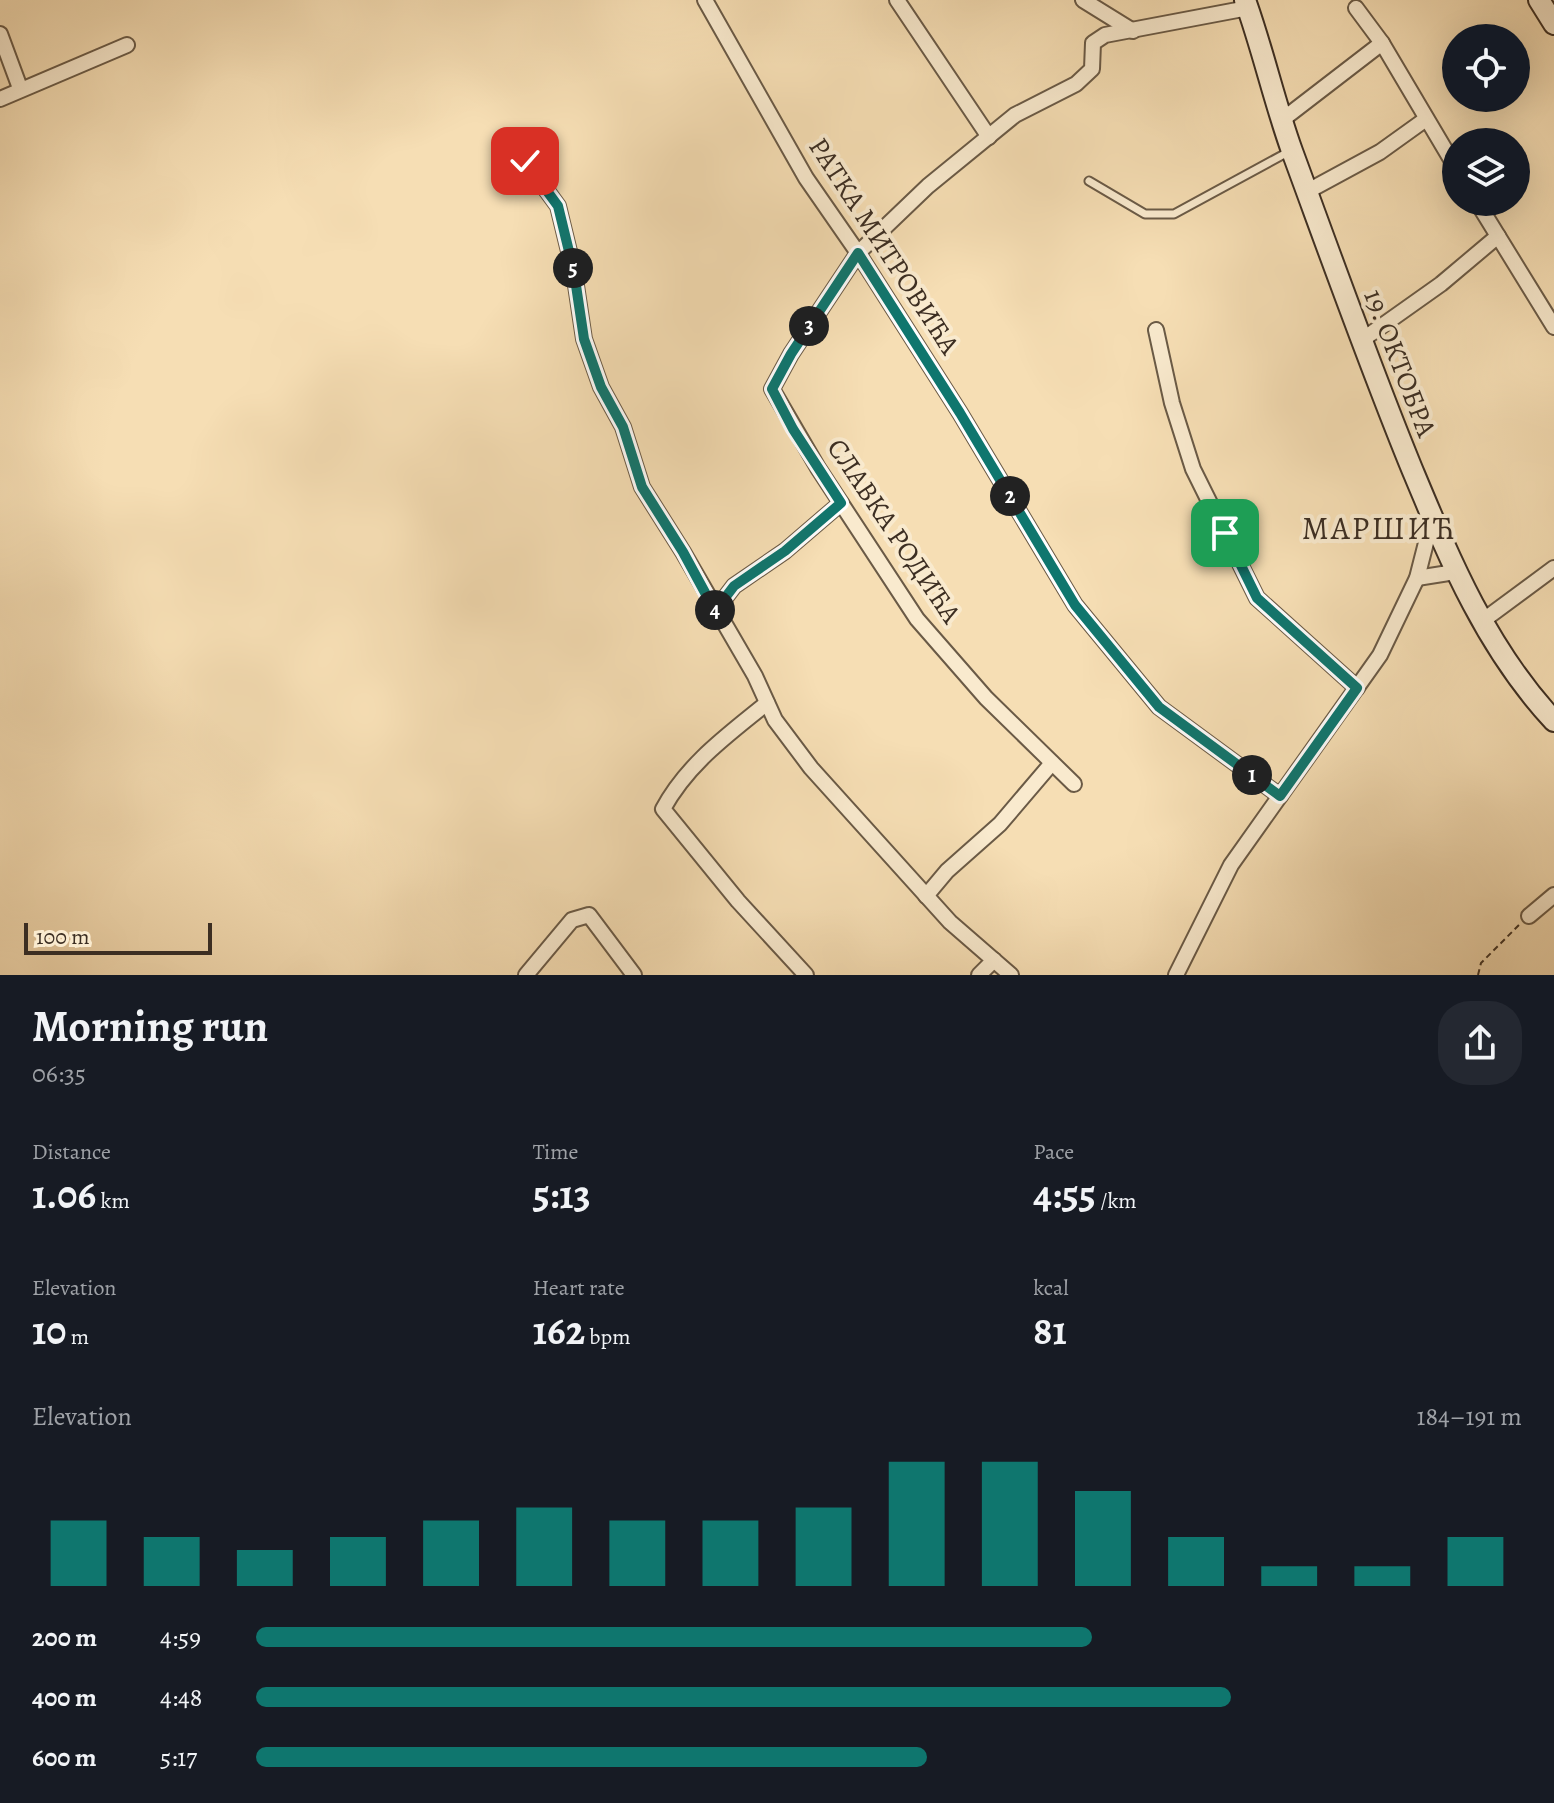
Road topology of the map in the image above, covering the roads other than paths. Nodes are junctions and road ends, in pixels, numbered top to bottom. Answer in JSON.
{"nodes":[{"id":1,"x":705,"y":0,"type":"edge"},
{"id":2,"x":897,"y":0,"type":"edge"},
{"id":3,"x":1083,"y":0,"type":"edge"},
{"id":4,"x":1539,"y":0,"type":"edge"},
{"id":5,"x":1246,"y":4,"type":"edge"},
{"id":6,"x":1356,"y":8,"type":"dead end"},
{"id":7,"x":1554,"y":24,"type":"edge"},
{"id":8,"x":1133,"y":31,"type":"junction"},
{"id":9,"x":0,"y":34,"type":"edge"},
{"id":10,"x":1382,"y":43,"type":"junction"},
{"id":11,"x":127,"y":45,"type":"dead end"},
{"id":12,"x":20,"y":88,"type":"junction"},
{"id":13,"x":0,"y":99,"type":"edge"},
{"id":14,"x":1426,"y":119,"type":"junction"},
{"id":15,"x":1282,"y":120,"type":"junction"},
{"id":16,"x":989,"y":137,"type":"junction"},
{"id":17,"x":1442,"y":145,"type":"edge"},
{"id":18,"x":1292,"y":150,"type":"junction"},
{"id":19,"x":525,"y":161,"type":"dead end"},
{"id":20,"x":1089,"y":181,"type":"dead end"},
{"id":21,"x":1308,"y":191,"type":"junction"},
{"id":22,"x":1486,"y":216,"type":"edge"},
{"id":23,"x":1498,"y":236,"type":"junction"},
{"id":24,"x":858,"y":253,"type":"junction"},
{"id":25,"x":1554,"y":327,"type":"edge"},
{"id":26,"x":1156,"y":330,"type":"dead end"},
{"id":27,"x":1362,"y":340,"type":"junction"},
{"id":28,"x":841,"y":503,"type":"junction"},
{"id":29,"x":1436,"y":526,"type":"junction"},
{"id":30,"x":1554,"y":568,"type":"edge"},
{"id":31,"x":1455,"y":572,"type":"junction"},
{"id":32,"x":1417,"y":578,"type":"junction"},
{"id":33,"x":715,"y":611,"type":"junction"},
{"id":34,"x":1481,"y":622,"type":"junction"},
{"id":35,"x":1357,"y":688,"type":"junction"},
{"id":36,"x":767,"y":703,"type":"junction"},
{"id":37,"x":1554,"y":721,"type":"edge"},
{"id":38,"x":1052,"y":763,"type":"junction"},
{"id":39,"x":1074,"y":784,"type":"dead end"},
{"id":40,"x":1280,"y":796,"type":"junction"},
{"id":41,"x":1554,"y":895,"type":"edge"},
{"id":42,"x":926,"y":896,"type":"junction"},
{"id":43,"x":1529,"y":916,"type":"road end"},
{"id":44,"x":994,"y":960,"type":"junction"},
{"id":45,"x":526,"y":975,"type":"edge"},
{"id":46,"x":634,"y":975,"type":"edge"},
{"id":47,"x":806,"y":975,"type":"edge"},
{"id":48,"x":979,"y":975,"type":"edge"},
{"id":49,"x":1011,"y":975,"type":"edge"},
{"id":50,"x":1176,"y":975,"type":"edge"}],
"edges":[{"from":1,"to":24,"type":"street","name":"РАТКА МИТРОВИЋА"},
{"from":2,"to":16,"type":"street"},
{"from":3,"to":8,"type":"street"},
{"from":4,"to":7,"type":"street"},
{"from":5,"to":8,"type":"street"},
{"from":5,"to":15,"type":"street","name":"19. ОКТОБРА"},
{"from":6,"to":10,"type":"street"},
{"from":8,"to":16,"type":"street"},
{"from":9,"to":12,"type":"street"},
{"from":10,"to":14,"type":"street"},
{"from":10,"to":15,"type":"street"},
{"from":11,"to":12,"type":"street"},
{"from":12,"to":13,"type":"street"},
{"from":14,"to":17,"type":"street"},
{"from":14,"to":21,"type":"street"},
{"from":15,"to":18,"type":"street","name":"19. ОКТОБРА"},
{"from":16,"to":24,"type":"street"},
{"from":18,"to":20,"type":"lane"},
{"from":18,"to":21,"type":"street","name":"19. ОКТОБРА"},
{"from":19,"to":33,"type":"street"},
{"from":21,"to":27,"type":"street","name":"19. ОКТОБРА"},
{"from":22,"to":23,"type":"street"},
{"from":23,"to":25,"type":"street"},
{"from":23,"to":27,"type":"street"},
{"from":24,"to":28,"type":"street","name":"СЛАВКА РОДИЋА"},
{"from":24,"to":40,"type":"street","name":"РАТКА МИТРОВИЋА"},
{"from":26,"to":35,"type":"street"},
{"from":27,"to":29,"type":"street","name":"19. ОКТОБРА"},
{"from":28,"to":33,"type":"street"},
{"from":28,"to":38,"type":"street","name":"СЛАВКА РОДИЋА"},
{"from":29,"to":31,"type":"street","name":"19. ОКТОБРА"},
{"from":29,"to":32,"type":"street"},
{"from":30,"to":34,"type":"street"},
{"from":31,"to":32,"type":"street"},
{"from":31,"to":34,"type":"street","name":"19. ОКТОБРА"},
{"from":32,"to":35,"type":"street"},
{"from":33,"to":36,"type":"street"},
{"from":34,"to":37,"type":"street","name":"19. ОКТОБРА"},
{"from":35,"to":40,"type":"street"},
{"from":36,"to":42,"type":"street"},
{"from":36,"to":47,"type":"street"},
{"from":38,"to":39,"type":"street","name":"СЛАВКА РОДИЋА"},
{"from":38,"to":42,"type":"street"},
{"from":40,"to":50,"type":"street"},
{"from":41,"to":43,"type":"street"},
{"from":42,"to":44,"type":"street"},
{"from":44,"to":48,"type":"street"},
{"from":44,"to":49,"type":"street"},
{"from":45,"to":46,"type":"street"}]}
